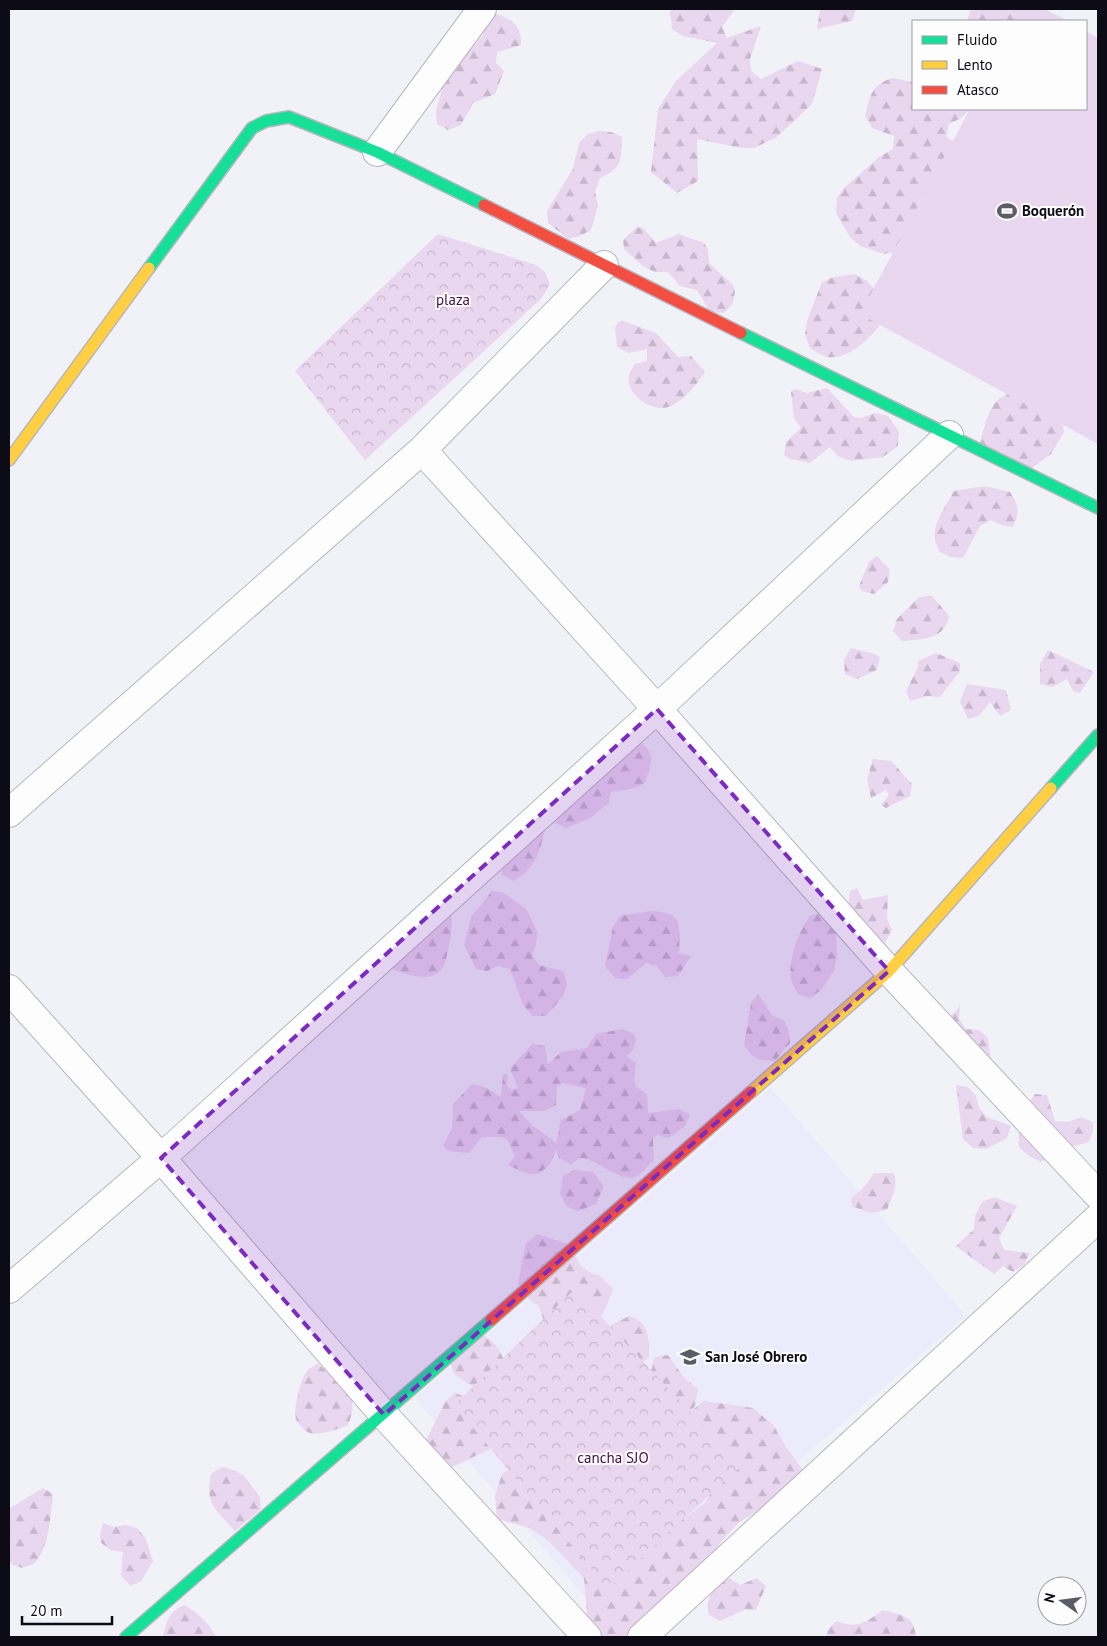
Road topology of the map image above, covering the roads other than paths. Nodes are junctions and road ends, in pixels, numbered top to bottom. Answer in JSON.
{"nodes":[{"id":1,"x":482,"y":9,"type":"edge"},
{"id":2,"x":377,"y":152,"type":"junction"},
{"id":3,"x":604,"y":265,"type":"junction"},
{"id":4,"x":949,"y":435,"type":"junction"},
{"id":5,"x":422,"y":450,"type":"junction"},
{"id":6,"x":9,"y":460,"type":"edge"},
{"id":7,"x":1098,"y":508,"type":"edge"},
{"id":8,"x":657,"y":709,"type":"junction"},
{"id":9,"x":1098,"y":735,"type":"edge"},
{"id":10,"x":9,"y":812,"type":"edge"},
{"id":11,"x":890,"y":971,"type":"junction"},
{"id":12,"x":9,"y":989,"type":"edge"},
{"id":13,"x":161,"y":1158,"type":"junction"},
{"id":14,"x":1098,"y":1195,"type":"edge"},
{"id":15,"x":1098,"y":1218,"type":"edge"},
{"id":16,"x":9,"y":1289,"type":"edge"},
{"id":17,"x":384,"y":1415,"type":"junction"},
{"id":18,"x":126,"y":1637,"type":"edge"},
{"id":19,"x":587,"y":1637,"type":"edge"},
{"id":20,"x":642,"y":1637,"type":"edge"}],
"edges":[{"from":1,"to":2,"type":"street"},
{"from":2,"to":3,"type":"street"},
{"from":2,"to":6,"type":"street"},
{"from":3,"to":4,"type":"street"},
{"from":3,"to":5,"type":"street"},
{"from":4,"to":7,"type":"street"},
{"from":4,"to":8,"type":"street"},
{"from":5,"to":8,"type":"street"},
{"from":5,"to":10,"type":"street"},
{"from":8,"to":11,"type":"street"},
{"from":8,"to":13,"type":"street"},
{"from":9,"to":11,"type":"street"},
{"from":11,"to":14,"type":"street"},
{"from":11,"to":17,"type":"street"},
{"from":12,"to":13,"type":"street"},
{"from":13,"to":16,"type":"street"},
{"from":13,"to":17,"type":"street"},
{"from":15,"to":20,"type":"street"},
{"from":17,"to":18,"type":"street"},
{"from":17,"to":19,"type":"street"}]}
